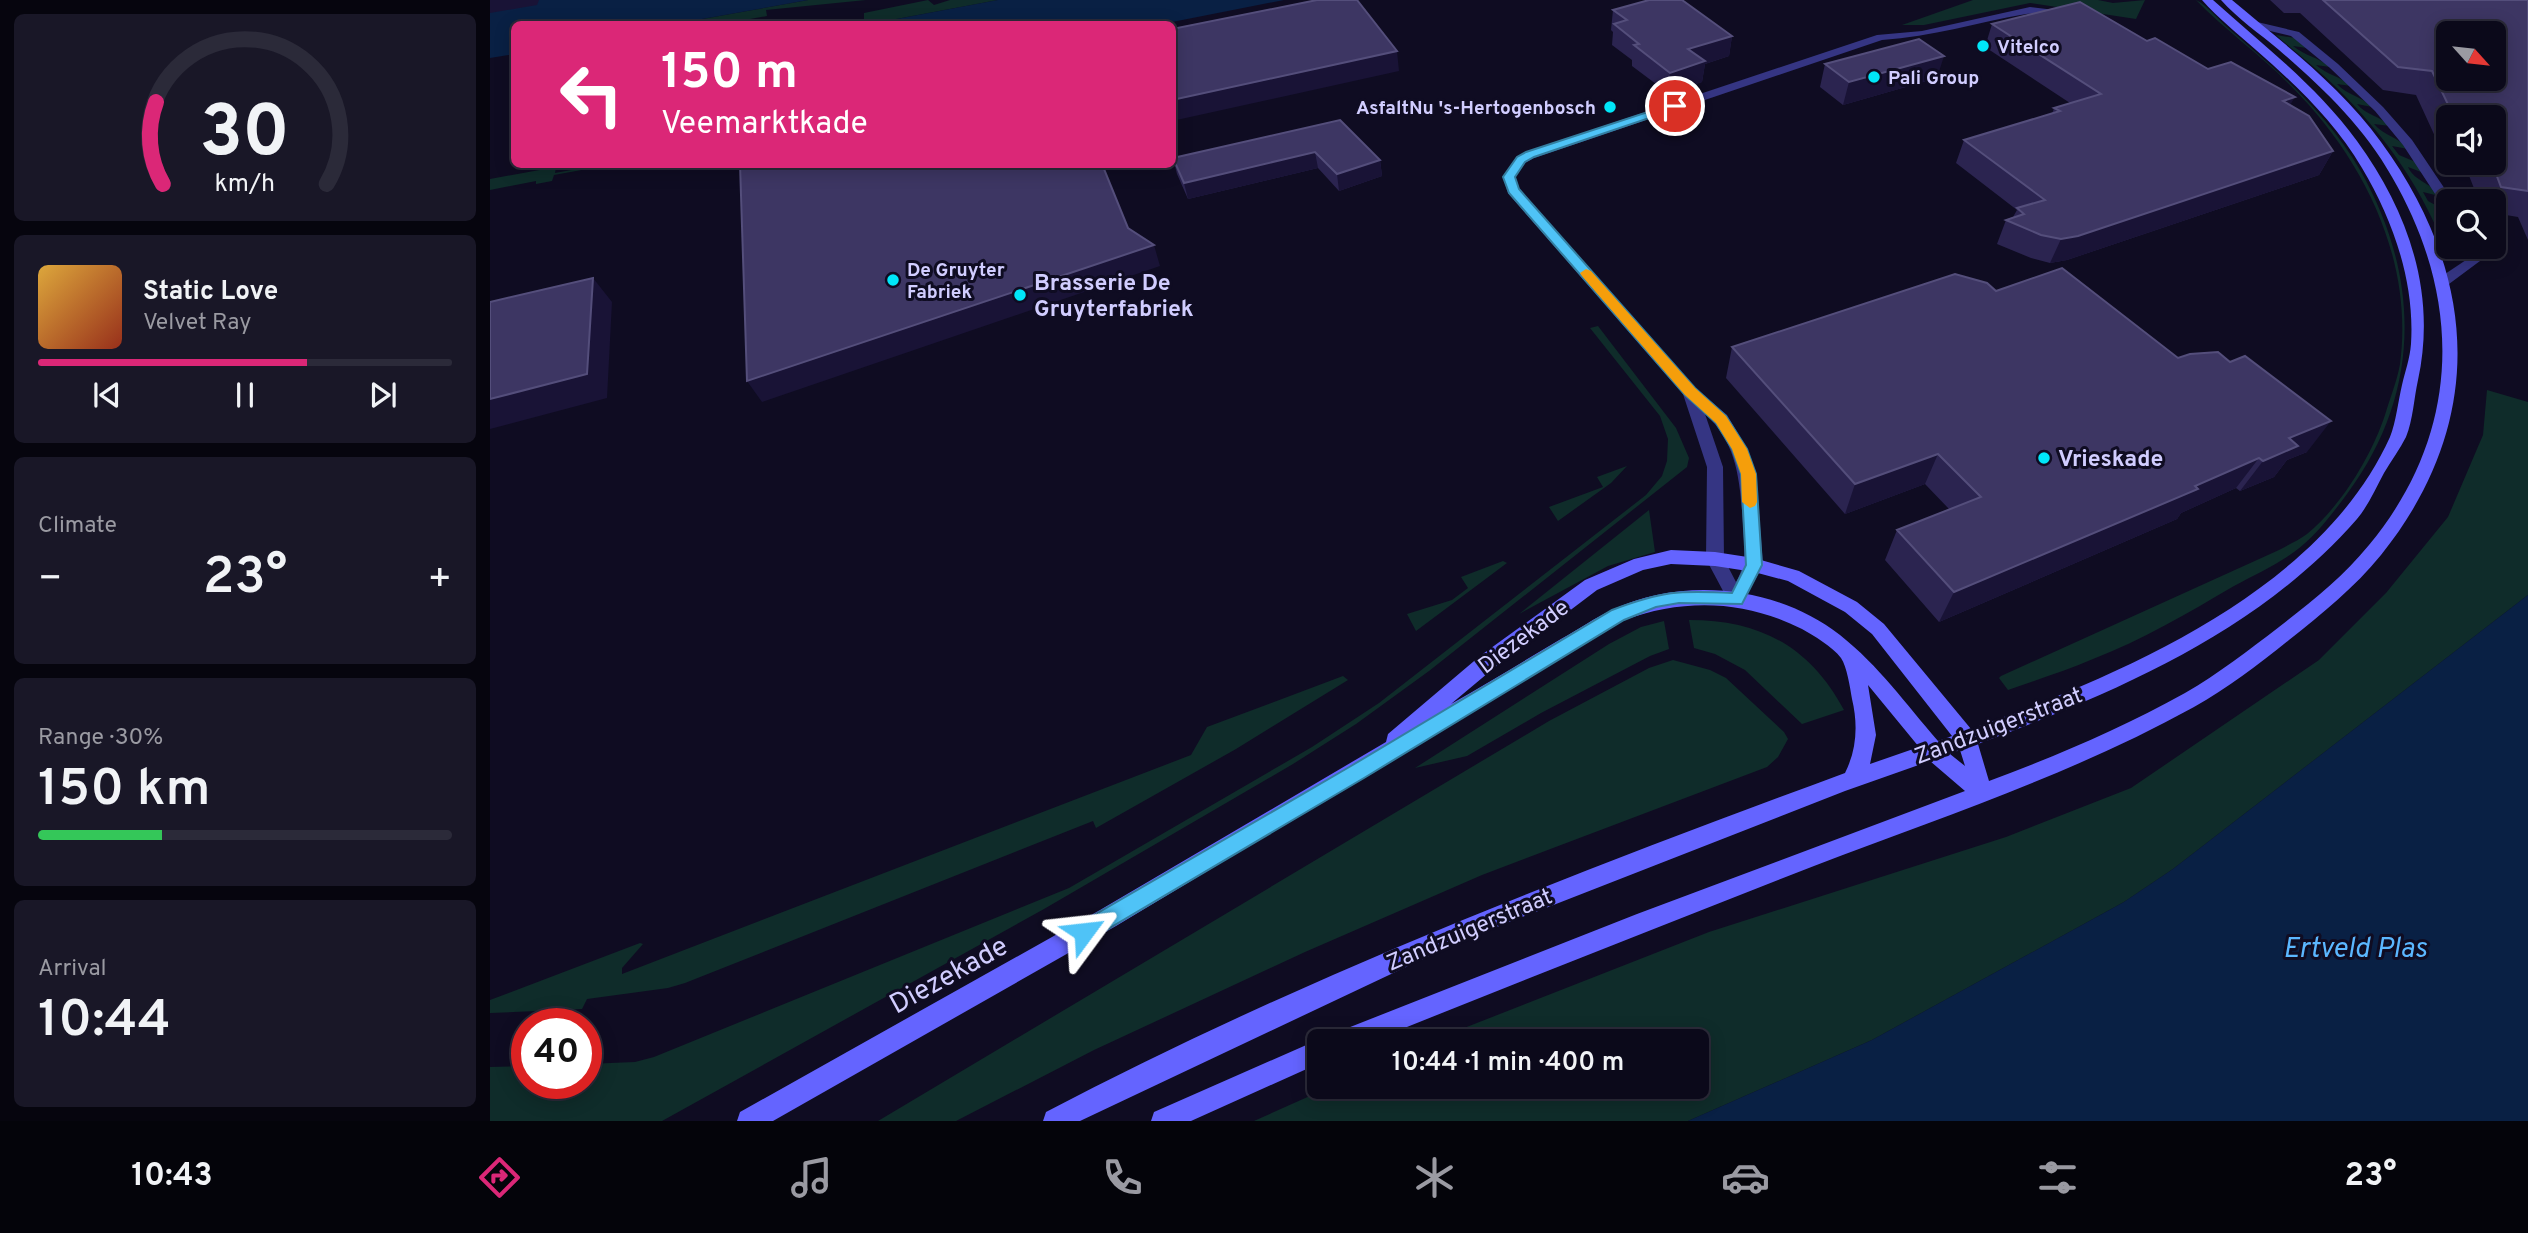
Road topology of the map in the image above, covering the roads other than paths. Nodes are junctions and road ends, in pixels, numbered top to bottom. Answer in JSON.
{"nodes":[{"id":1,"x":2207,"y":0,"type":"edge"},
{"id":2,"x":2226,"y":0,"type":"edge"},
{"id":3,"x":2073,"y":18,"type":"edge"},
{"id":4,"x":2253,"y":24,"type":"junction"},
{"id":5,"x":1831,"y":52,"type":"junction"},
{"id":6,"x":1870,"y":54,"type":"edge"},
{"id":7,"x":2439,"y":189,"type":"edge"},
{"id":8,"x":2472,"y":259,"type":"edge"},
{"id":9,"x":2444,"y":281,"type":"junction"},
{"id":10,"x":1690,"y":392,"type":"junction"},
{"id":11,"x":1715,"y":559,"type":"junction"},
{"id":12,"x":1754,"y":565,"type":"junction"},
{"id":13,"x":1736,"y":599,"type":"junction"},
{"id":14,"x":1850,"y":657,"type":"junction"},
{"id":15,"x":1967,"y":738,"type":"junction"},
{"id":16,"x":1934,"y":751,"type":"junction"},
{"id":17,"x":1358,"y":772,"type":"junction"},
{"id":18,"x":1853,"y":780,"type":"junction"},
{"id":19,"x":1982,"y":792,"type":"junction"},
{"id":20,"x":1373,"y":1029,"type":"edge"},
{"id":21,"x":1307,"y":1057,"type":"edge"},
{"id":22,"x":749,"y":1121,"type":"edge"},
{"id":23,"x":1055,"y":1121,"type":"edge"},
{"id":24,"x":1163,"y":1121,"type":"edge"}],
"edges":[{"from":1,"to":15,"type":"main road","name":"Zandzuigerstraat"},
{"from":2,"to":4,"type":"main road"},
{"from":3,"to":5,"type":"street"},
{"from":4,"to":7,"type":"street"},
{"from":4,"to":9,"type":"main road"},
{"from":5,"to":6,"type":"street"},
{"from":5,"to":10,"type":"street"},
{"from":8,"to":9,"type":"street"},
{"from":9,"to":19,"type":"main road"},
{"from":10,"to":11,"type":"street"},
{"from":10,"to":12,"type":"street"},
{"from":11,"to":12,"type":"main road","name":"Diezekade"},
{"from":11,"to":13,"type":"street"},
{"from":11,"to":17,"type":"main road","name":"Diezekade"},
{"from":12,"to":13,"type":"street"},
{"from":12,"to":15,"type":"main road","name":"Diezekade"},
{"from":13,"to":14,"type":"main road","name":"Diezekade"},
{"from":13,"to":17,"type":"main road","name":"Diezekade"},
{"from":14,"to":16,"type":"main road","name":"Diezekade"},
{"from":14,"to":18,"type":"main road"},
{"from":15,"to":16,"type":"main road","name":"Zandzuigerstraat"},
{"from":15,"to":19,"type":"main road"},
{"from":16,"to":18,"type":"main road","name":"Zandzuigerstraat"},
{"from":16,"to":19,"type":"main road","name":"Diezekade"},
{"from":17,"to":22,"type":"main road","name":"Diezekade"},
{"from":18,"to":23,"type":"main road","name":"Zandzuigerstraat"},
{"from":19,"to":20,"type":"main road"},
{"from":21,"to":24,"type":"main road"}]}
